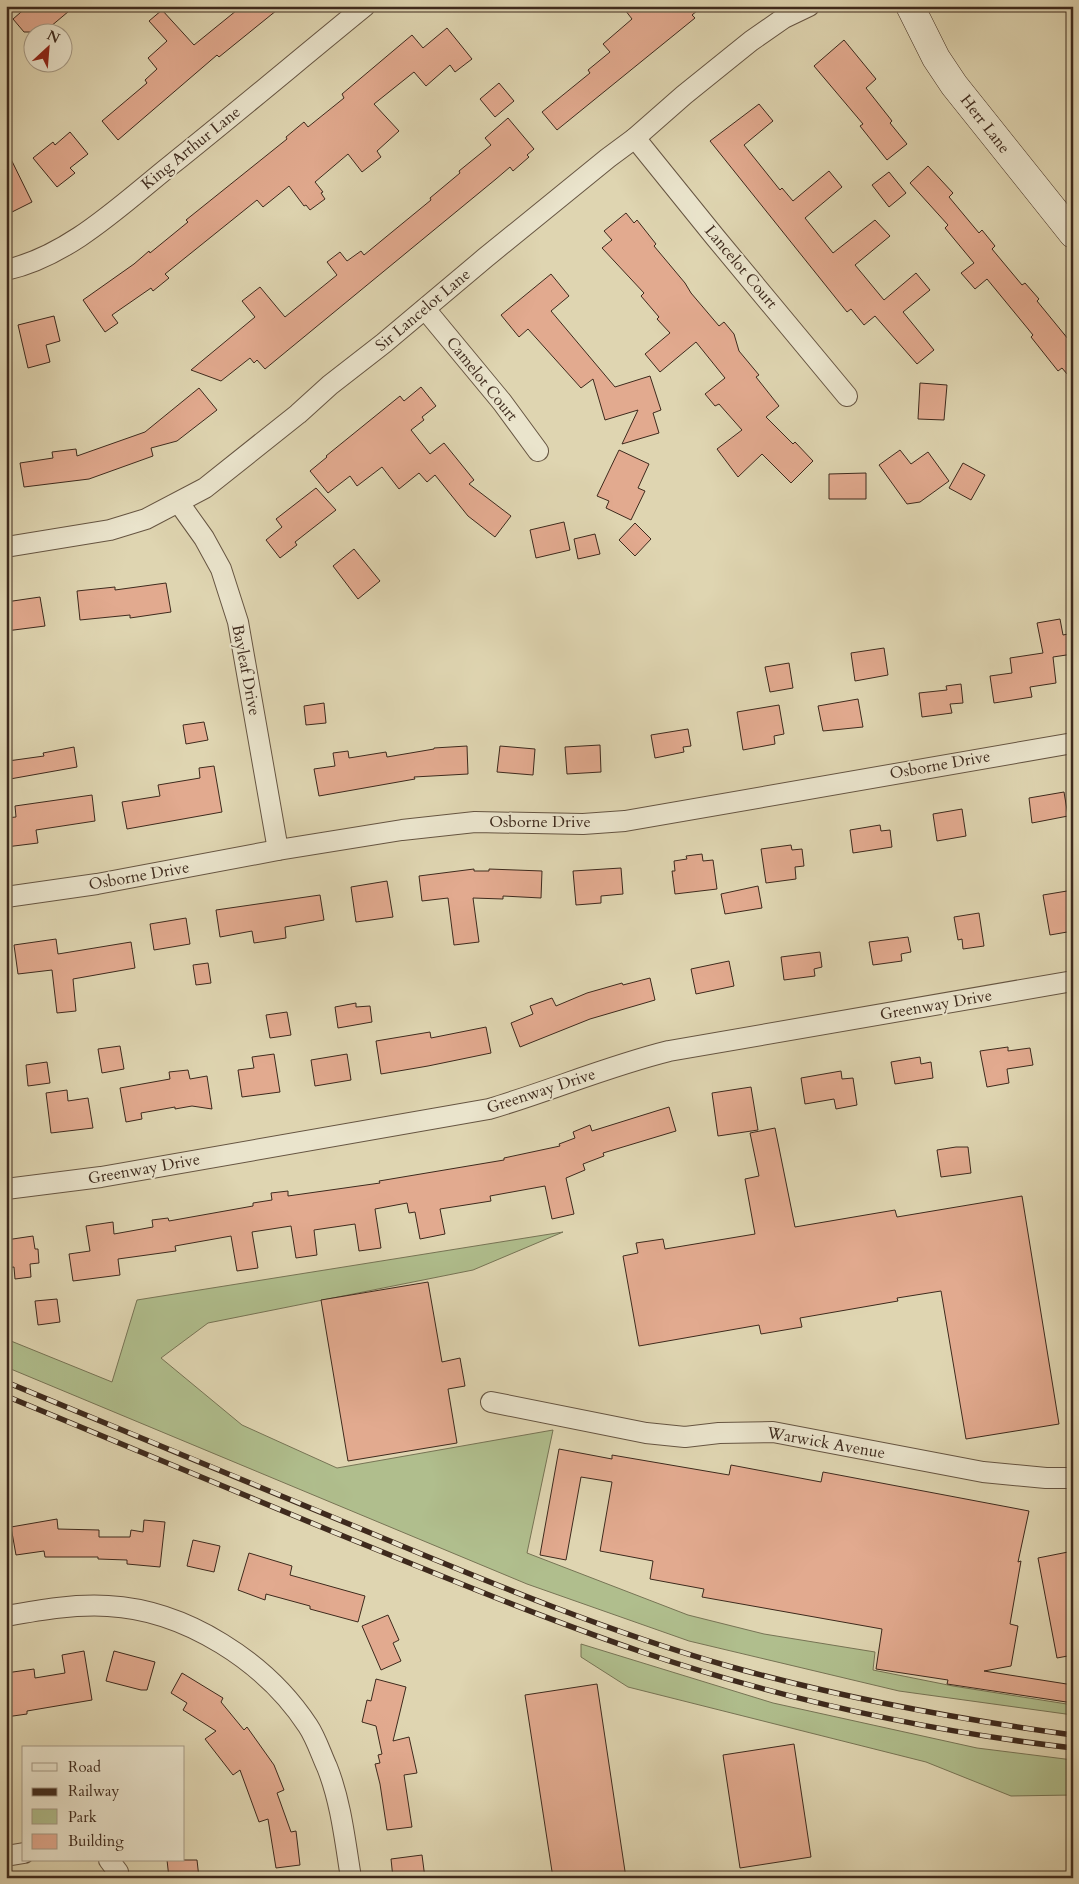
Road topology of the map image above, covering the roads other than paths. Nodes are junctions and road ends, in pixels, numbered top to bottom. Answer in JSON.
{"nodes":[{"id":1,"x":365,"y":6,"type":"edge"},
{"id":2,"x":809,"y":6,"type":"edge"},
{"id":3,"x":910,"y":6,"type":"edge"},
{"id":4,"x":635,"y":138,"type":"junction"},
{"id":5,"x":1073,"y":234,"type":"edge"},
{"id":6,"x":6,"y":270,"type":"edge"},
{"id":7,"x":425,"y":309,"type":"junction"},
{"id":8,"x":847,"y":396,"type":"dead end"},
{"id":9,"x":538,"y":451,"type":"dead end"},
{"id":10,"x":179,"y":503,"type":"junction"},
{"id":11,"x":6,"y":546,"type":"edge"},
{"id":12,"x":1073,"y":742,"type":"edge"},
{"id":13,"x":278,"y":850,"type":"junction"},
{"id":14,"x":6,"y":897,"type":"edge"},
{"id":15,"x":1073,"y":981,"type":"edge"},
{"id":16,"x":6,"y":1189,"type":"edge"},
{"id":17,"x":491,"y":1402,"type":"dead end"},
{"id":18,"x":1073,"y":1478,"type":"edge"},
{"id":19,"x":6,"y":1616,"type":"edge"},
{"id":20,"x":22,"y":1853,"type":"edge"},
{"id":21,"x":6,"y":1856,"type":"edge"},
{"id":22,"x":110,"y":1862,"type":"edge"},
{"id":23,"x":119,"y":1878,"type":"edge"},
{"id":24,"x":351,"y":1878,"type":"edge"}],
"edges":[{"from":1,"to":6,"type":"street","name":"King Arthur Lane"},
{"from":2,"to":4,"type":"street","name":"Sir Lancelot Lane"},
{"from":3,"to":5,"type":"main road","name":"Herr Lane"},
{"from":4,"to":7,"type":"street","name":"Sir Lancelot Lane"},
{"from":4,"to":8,"type":"street","name":"Lancelot Court"},
{"from":7,"to":9,"type":"street","name":"Camelot Court"},
{"from":7,"to":10,"type":"street","name":"Sir Lancelot Lane"},
{"from":10,"to":11,"type":"street","name":"Sir Lancelot Lane"},
{"from":10,"to":13,"type":"street","name":"Bayleaf Drive"},
{"from":12,"to":13,"type":"street","name":"Osborne Drive"},
{"from":13,"to":14,"type":"street","name":"Osborne Drive"},
{"from":15,"to":16,"type":"street","name":"Greenway Drive"},
{"from":17,"to":18,"type":"street","name":"Warwick Avenue"},
{"from":19,"to":24,"type":"street"},
{"from":20,"to":21,"type":"street"},
{"from":22,"to":23,"type":"street"}]}
